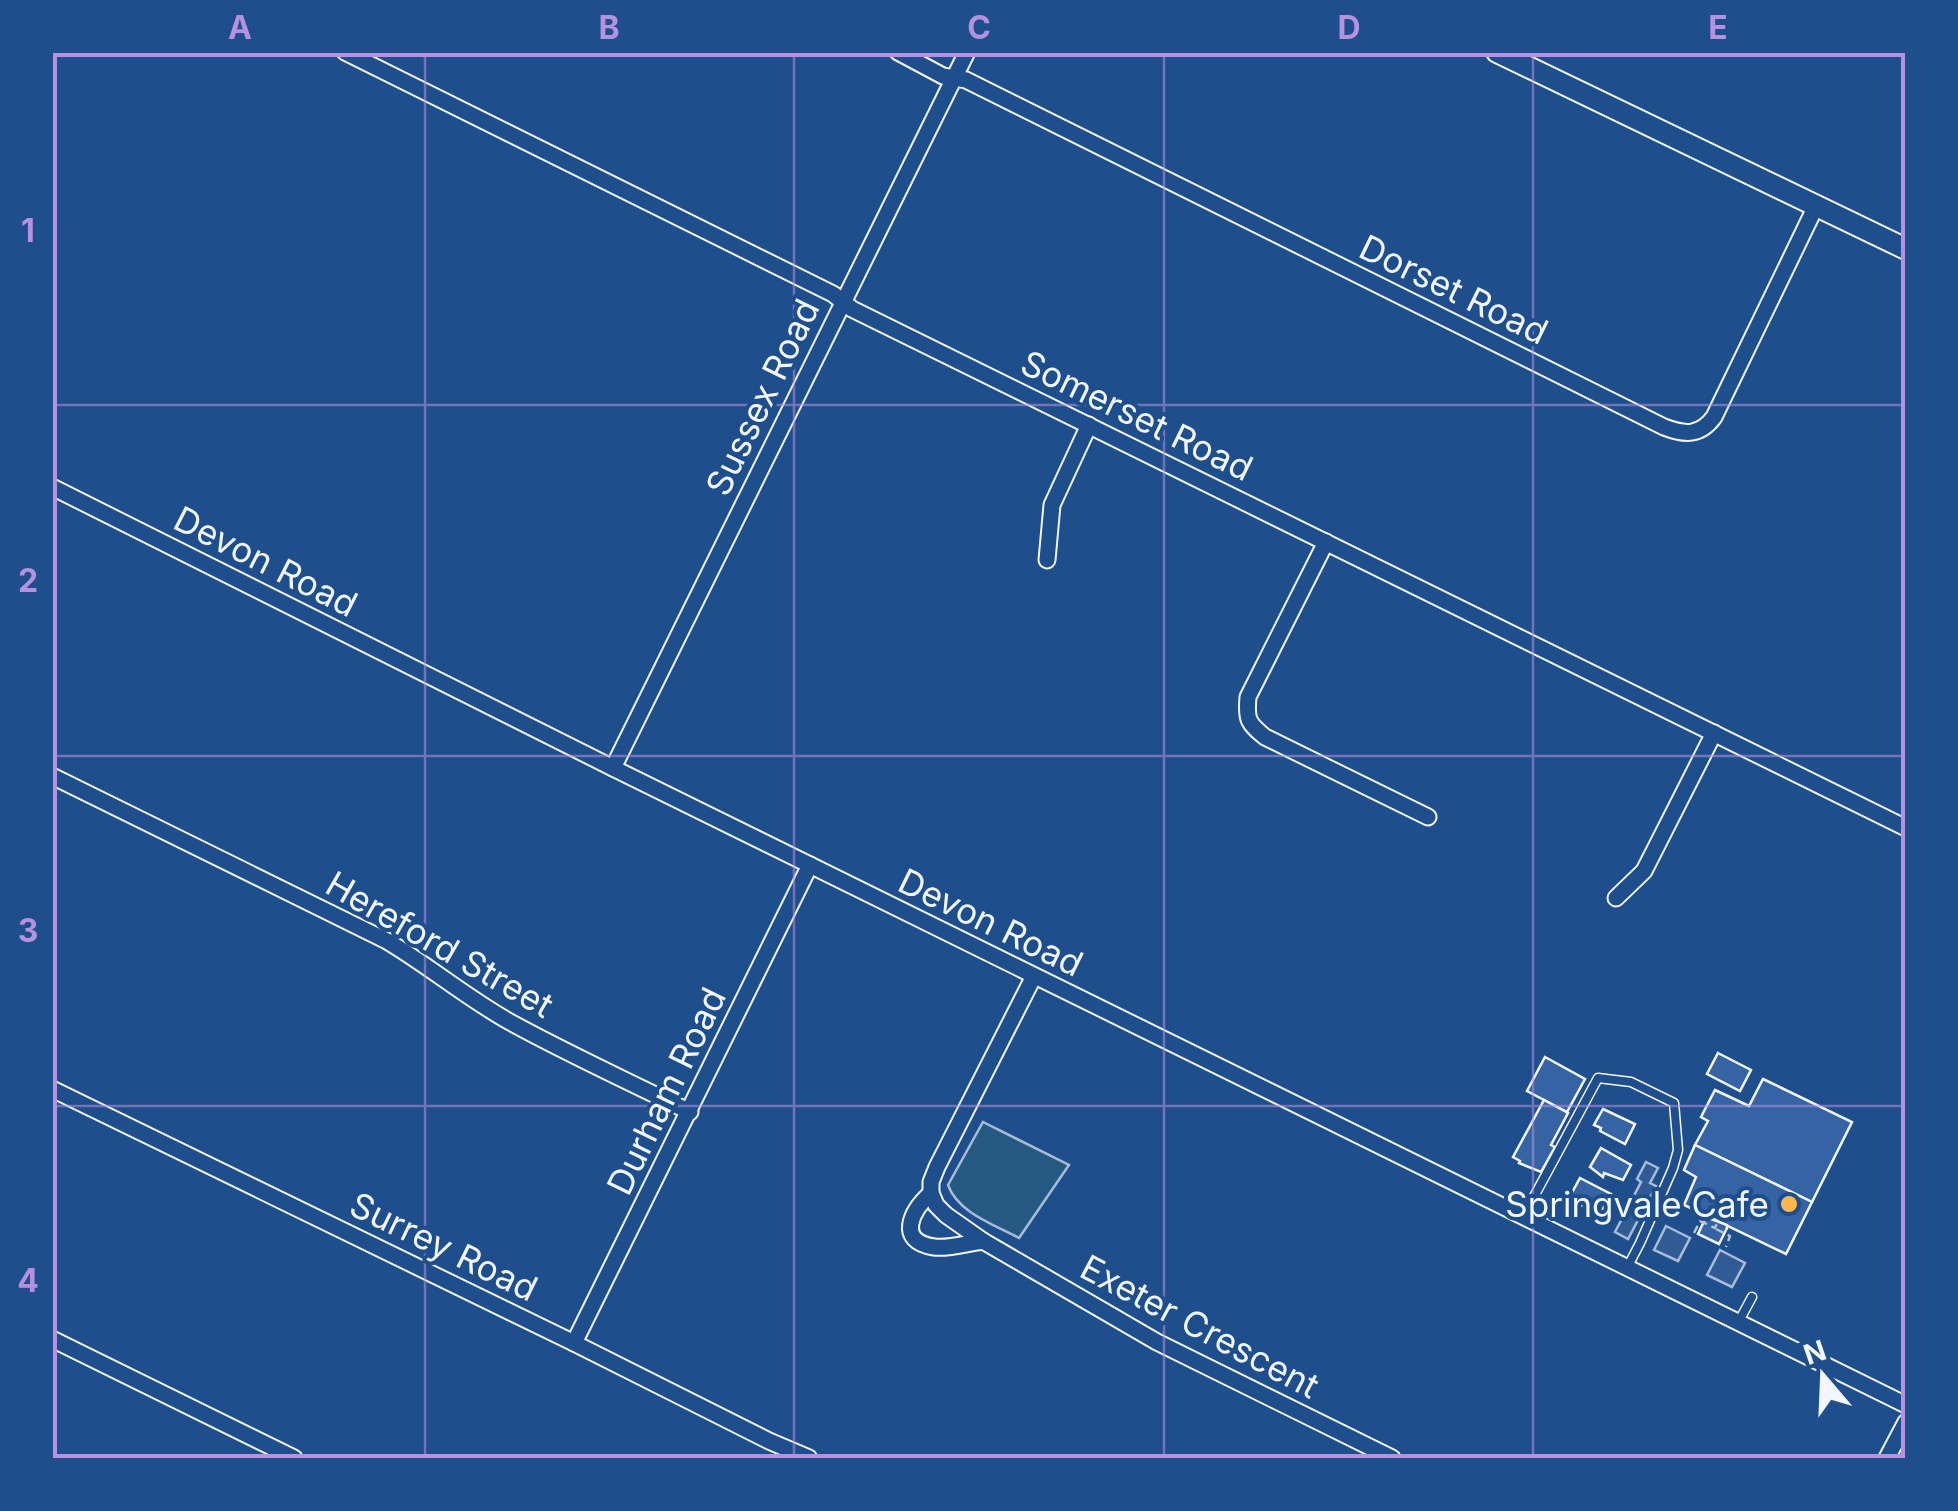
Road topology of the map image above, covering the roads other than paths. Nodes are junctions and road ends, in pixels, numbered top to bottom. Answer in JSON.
{"nodes":[{"id":1,"x":344,"y":52,"type":"edge"},
{"id":2,"x":898,"y":52,"type":"edge"},
{"id":3,"x":967,"y":52,"type":"edge"},
{"id":4,"x":1497,"y":52,"type":"edge"},
{"id":5,"x":954,"y":78,"type":"junction"},
{"id":6,"x":1816,"y":206,"type":"junction"},
{"id":7,"x":1906,"y":250,"type":"edge"},
{"id":8,"x":843,"y":302,"type":"junction"},
{"id":9,"x":1088,"y":424,"type":"junction"},
{"id":10,"x":52,"y":488,"type":"edge"},
{"id":11,"x":1326,"y":542,"type":"junction"},
{"id":12,"x":1047,"y":560,"type":"dead end"},
{"id":13,"x":1714,"y":733,"type":"junction"},
{"id":14,"x":613,"y":768,"type":"junction"},
{"id":15,"x":52,"y":776,"type":"edge"},
{"id":16,"x":1428,"y":816,"type":"dead end"},
{"id":17,"x":1906,"y":828,"type":"edge"},
{"id":18,"x":810,"y":866,"type":"junction"},
{"id":19,"x":1616,"y":898,"type":"dead end"},
{"id":20,"x":1034,"y":976,"type":"junction"},
{"id":21,"x":52,"y":1089,"type":"edge"},
{"id":22,"x":690,"y":1112,"type":"junction"},
{"id":23,"x":931,"y":1193,"type":"junction"},
{"id":24,"x":1524,"y":1217,"type":"junction"},
{"id":25,"x":983,"y":1241,"type":"junction"},
{"id":26,"x":1627,"y":1268,"type":"junction"},
{"id":27,"x":1752,"y":1298,"type":"dead end"},
{"id":28,"x":1738,"y":1323,"type":"junction"},
{"id":29,"x":52,"y":1339,"type":"edge"},
{"id":30,"x":574,"y":1343,"type":"junction"},
{"id":31,"x":1906,"y":1405,"type":"edge"},
{"id":32,"x":1906,"y":1422,"type":"edge"},
{"id":33,"x":769,"y":1441,"type":"junction"},
{"id":34,"x":294,"y":1458,"type":"edge"},
{"id":35,"x":761,"y":1458,"type":"edge"},
{"id":36,"x":809,"y":1458,"type":"edge"},
{"id":37,"x":1392,"y":1458,"type":"edge"},
{"id":38,"x":1887,"y":1458,"type":"edge"}],
"edges":[{"from":1,"to":8,"type":"street","name":"Somerset Road"},
{"from":2,"to":5,"type":"street"},
{"from":3,"to":5,"type":"street","name":"Sussex Road"},
{"from":4,"to":6,"type":"street"},
{"from":5,"to":6,"type":"street","name":"Dorset Road"},
{"from":5,"to":8,"type":"street","name":"Sussex Road"},
{"from":6,"to":7,"type":"street"},
{"from":8,"to":9,"type":"street","name":"Somerset Road"},
{"from":8,"to":14,"type":"street","name":"Sussex Road"},
{"from":9,"to":11,"type":"street","name":"Somerset Road"},
{"from":9,"to":12,"type":"street"},
{"from":10,"to":14,"type":"street","name":"Devon Road"},
{"from":11,"to":13,"type":"street","name":"Somerset Road"},
{"from":11,"to":16,"type":"street"},
{"from":13,"to":17,"type":"street","name":"Somerset Road"},
{"from":13,"to":19,"type":"street"},
{"from":14,"to":18,"type":"street","name":"Devon Road"},
{"from":15,"to":22,"type":"street","name":"Hereford Street"},
{"from":18,"to":20,"type":"street","name":"Devon Road"},
{"from":18,"to":22,"type":"street","name":"Durham Road"},
{"from":20,"to":23,"type":"street"},
{"from":20,"to":24,"type":"street","name":"Devon Road"},
{"from":21,"to":30,"type":"street","name":"Surrey Road"},
{"from":22,"to":30,"type":"street","name":"Durham Road"},
{"from":23,"to":25,"type":"street","name":"Exeter Crescent"},
{"from":23,"to":25,"type":"street"},
{"from":24,"to":26,"type":"street","name":"Devon Road"},
{"from":24,"to":26,"type":"lane"},
{"from":25,"to":37,"type":"street","name":"Exeter Crescent"},
{"from":26,"to":28,"type":"street","name":"Devon Road"},
{"from":27,"to":28,"type":"lane"},
{"from":28,"to":31,"type":"street","name":"Devon Road"},
{"from":29,"to":34,"type":"street"},
{"from":30,"to":33,"type":"street","name":"Surrey Road"},
{"from":32,"to":38,"type":"street"},
{"from":33,"to":35,"type":"street"},
{"from":33,"to":36,"type":"street","name":"Surrey Road"}]}
